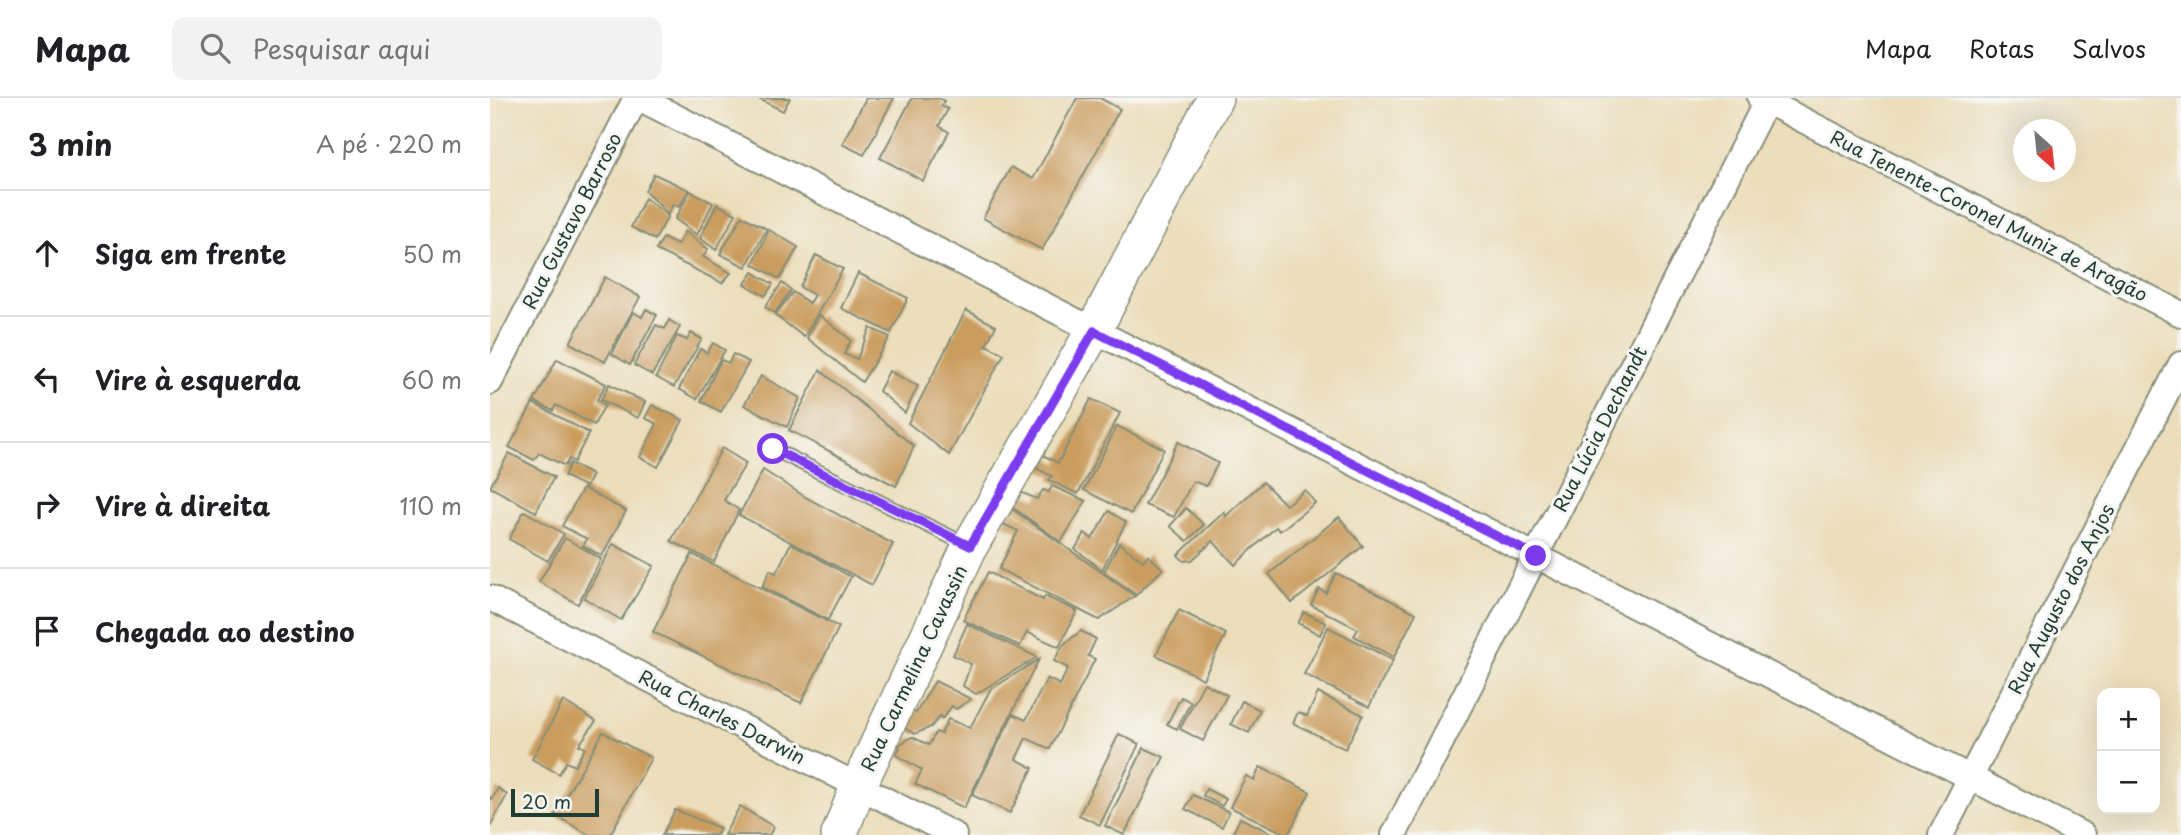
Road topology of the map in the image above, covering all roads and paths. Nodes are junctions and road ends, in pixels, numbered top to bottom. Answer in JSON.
{"nodes":[{"id":1,"x":637,"y":98,"type":"edge"},
{"id":2,"x":1214,"y":98,"type":"edge"},
{"id":3,"x":1765,"y":99,"type":"edge"},
{"id":4,"x":2181,"y":314,"type":"edge"},
{"id":5,"x":1094,"y":331,"type":"junction"},
{"id":6,"x":2181,"y":364,"type":"edge"},
{"id":7,"x":490,"y":382,"type":"edge"},
{"id":8,"x":773,"y":449,"type":"dead end"},
{"id":9,"x":970,"y":546,"type":"junction"},
{"id":10,"x":1536,"y":556,"type":"junction"},
{"id":11,"x":490,"y":598,"type":"edge"},
{"id":12,"x":1970,"y":778,"type":"junction"},
{"id":13,"x":859,"y":787,"type":"junction"},
{"id":14,"x":839,"y":835,"type":"edge"},
{"id":15,"x":954,"y":835,"type":"edge"},
{"id":16,"x":1394,"y":835,"type":"edge"},
{"id":17,"x":1941,"y":835,"type":"edge"},
{"id":18,"x":2083,"y":835,"type":"edge"}],
"edges":[{"from":1,"to":5,"type":"street"},
{"from":1,"to":7,"type":"street","name":"Rua Gustavo Barroso"},
{"from":2,"to":5,"type":"main road","name":"Rua Carmelina Cavassin"},
{"from":3,"to":4,"type":"street","name":"Rua Tenente-Coronel Muniz de Aragão"},
{"from":3,"to":10,"type":"street","name":"Rua Lúcia Dechandt"},
{"from":5,"to":9,"type":"main road","name":"Rua Carmelina Cavassin"},
{"from":5,"to":10,"type":"street"},
{"from":6,"to":12,"type":"street","name":"Rua Augusto dos Anjos"},
{"from":8,"to":9,"type":"lane"},
{"from":9,"to":13,"type":"main road","name":"Rua Carmelina Cavassin"},
{"from":10,"to":12,"type":"street"},
{"from":10,"to":16,"type":"street","name":"Rua Lúcia Dechandt"},
{"from":11,"to":13,"type":"street","name":"Rua Charles Darwin"},
{"from":12,"to":17,"type":"street","name":"Rua Augusto dos Anjos"},
{"from":12,"to":18,"type":"street"},
{"from":13,"to":14,"type":"main road","name":"Rua Carmelina Cavassin"},
{"from":13,"to":15,"type":"street","name":"Rua Charles Darwin"}]}
